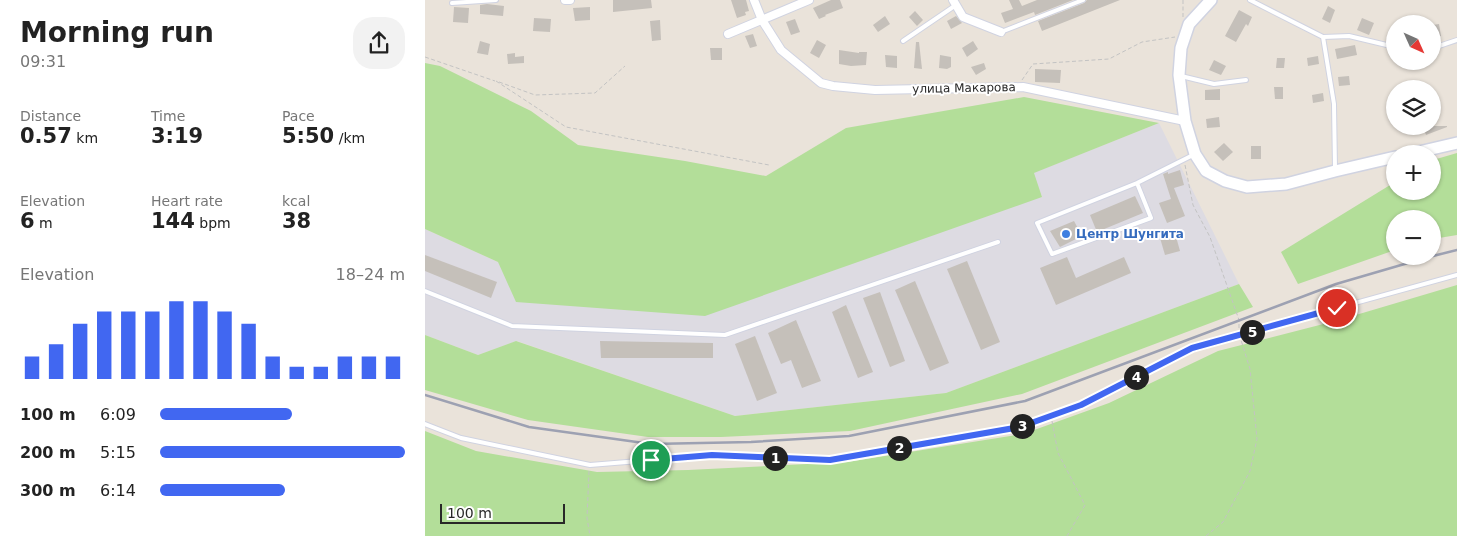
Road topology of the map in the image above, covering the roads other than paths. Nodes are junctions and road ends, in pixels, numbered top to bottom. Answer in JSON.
{"nodes":[{"id":1,"x":496,"y":0,"type":"edge"},
{"id":2,"x":565,"y":0,"type":"edge"},
{"id":3,"x":570,"y":0,"type":"edge"},
{"id":4,"x":754,"y":0,"type":"edge"},
{"id":5,"x":809,"y":0,"type":"edge"},
{"id":6,"x":1083,"y":0,"type":"edge"},
{"id":7,"x":1211,"y":0,"type":"edge"},
{"id":8,"x":1250,"y":0,"type":"edge"},
{"id":9,"x":452,"y":3,"type":"dead end"},
{"id":10,"x":955,"y":3,"type":"edge"},
{"id":11,"x":762,"y":20,"type":"junction"},
{"id":12,"x":1001,"y":32,"type":"joint"},
{"id":13,"x":728,"y":34,"type":"dead end"},
{"id":14,"x":1323,"y":37,"type":"junction"},
{"id":15,"x":1457,"y":40,"type":"edge"},
{"id":16,"x":903,"y":42,"type":"dead end"},
{"id":17,"x":1386,"y":45,"type":"edge"},
{"id":18,"x":1441,"y":45,"type":"edge"},
{"id":19,"x":1179,"y":75,"type":"junction"},
{"id":20,"x":1246,"y":80,"type":"dead end"},
{"id":21,"x":1185,"y":121,"type":"junction"},
{"id":22,"x":1457,"y":143,"type":"edge"},
{"id":23,"x":1441,"y":147,"type":"edge"},
{"id":24,"x":1195,"y":154,"type":"junction"},
{"id":25,"x":1386,"y":159,"type":"edge"},
{"id":26,"x":1335,"y":171,"type":"junction"},
{"id":27,"x":1137,"y":183,"type":"junction"},
{"id":28,"x":998,"y":242,"type":"dead end"},
{"id":29,"x":1457,"y":275,"type":"edge"},
{"id":30,"x":425,"y":291,"type":"edge"},
{"id":31,"x":425,"y":424,"type":"edge"}],
"edges":[{"from":1,"to":9,"type":"lane"},
{"from":2,"to":3,"type":"street"},
{"from":4,"to":11,"type":"street","name":"улица Макарова"},
{"from":5,"to":11,"type":"street"},
{"from":6,"to":12,"type":"lane"},
{"from":7,"to":19,"type":"main road"},
{"from":8,"to":14,"type":"lane"},
{"from":10,"to":12,"type":"street"},
{"from":10,"to":16,"type":"lane"},
{"from":11,"to":13,"type":"street"},
{"from":11,"to":21,"type":"street","name":"улица Макарова"},
{"from":14,"to":17,"type":"lane"},
{"from":14,"to":26,"type":"lane"},
{"from":15,"to":18,"type":"lane"},
{"from":19,"to":20,"type":"lane"},
{"from":19,"to":21,"type":"main road"},
{"from":21,"to":24,"type":"main road"},
{"from":22,"to":23,"type":"main road"},
{"from":24,"to":26,"type":"main road"},
{"from":24,"to":27,"type":"lane"},
{"from":25,"to":26,"type":"main road"},
{"from":27,"to":27,"type":"lane"},
{"from":28,"to":30,"type":"lane"},
{"from":29,"to":31,"type":"lane"}]}
